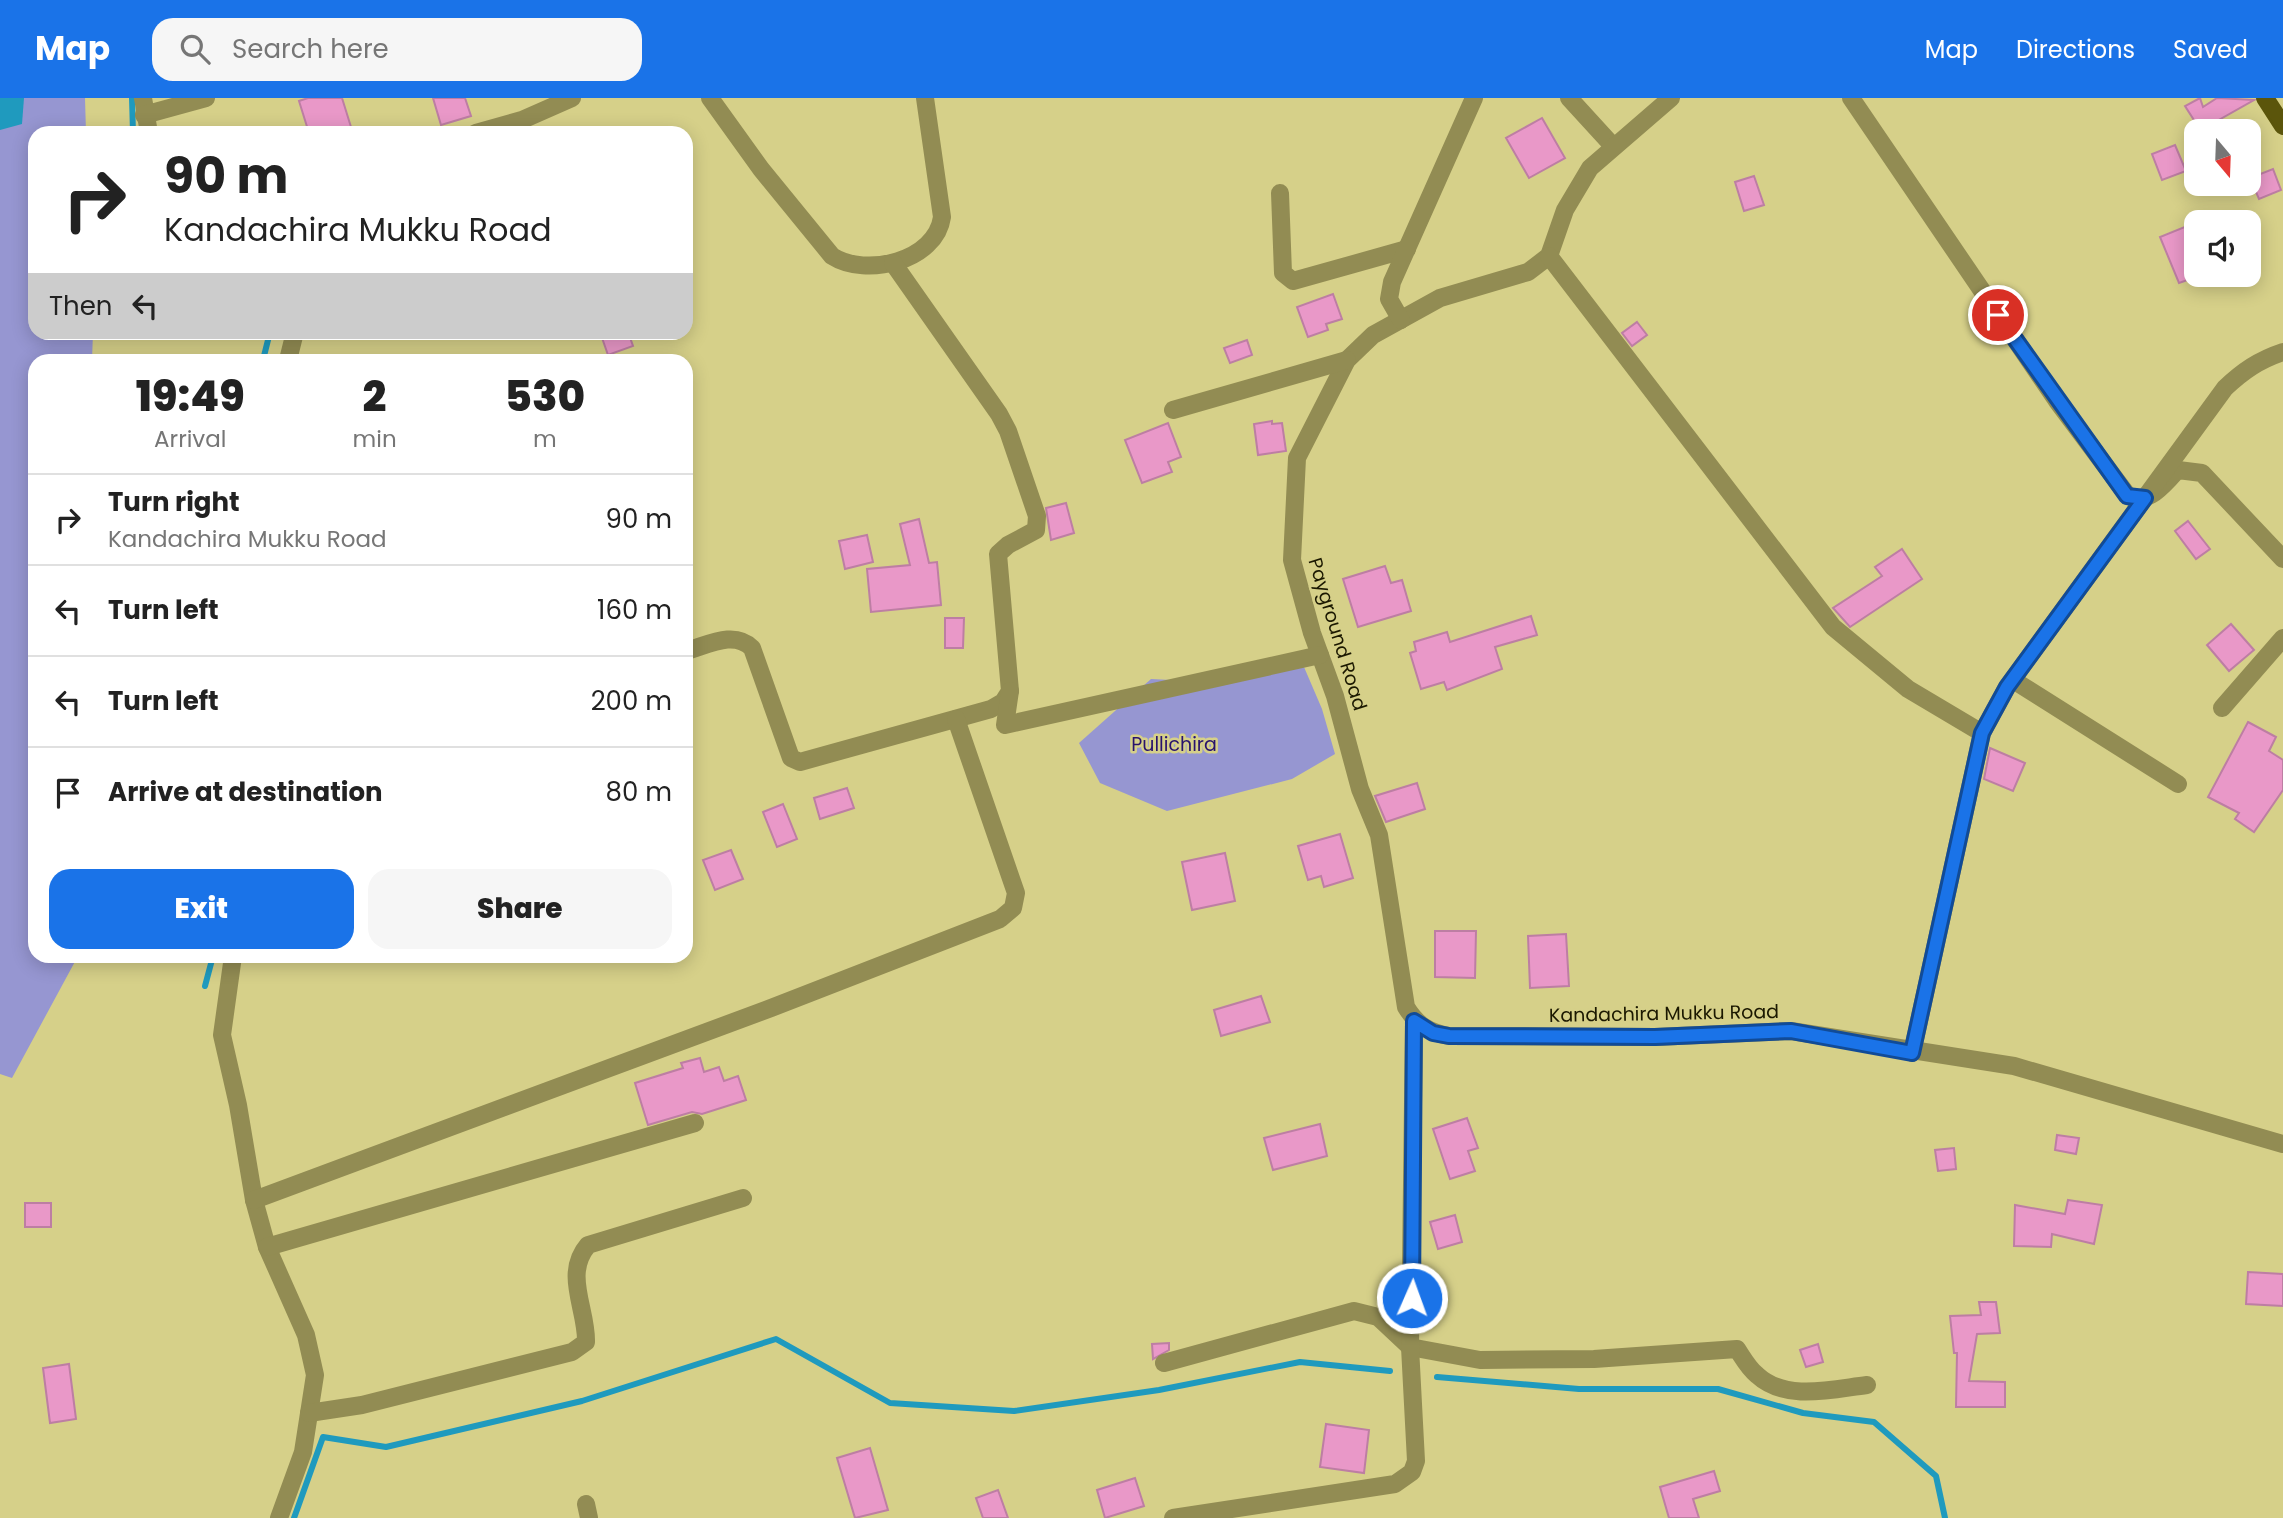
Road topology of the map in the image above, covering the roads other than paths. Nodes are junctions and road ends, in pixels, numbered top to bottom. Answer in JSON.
{"nodes":[{"id":1,"x":206,"y":98,"type":"edge"},
{"id":2,"x":572,"y":98,"type":"edge"},
{"id":3,"x":710,"y":98,"type":"edge"},
{"id":4,"x":925,"y":98,"type":"edge"},
{"id":5,"x":1474,"y":98,"type":"edge"},
{"id":6,"x":1569,"y":98,"type":"edge"},
{"id":7,"x":1671,"y":98,"type":"edge"},
{"id":8,"x":1851,"y":98,"type":"edge"},
{"id":9,"x":2265,"y":98,"type":"edge"},
{"id":10,"x":143,"y":106,"type":"edge"},
{"id":11,"x":147,"y":126,"type":"edge"},
{"id":12,"x":501,"y":126,"type":"edge"},
{"id":13,"x":2283,"y":127,"type":"edge"},
{"id":14,"x":1612,"y":145,"type":"junction"},
{"id":15,"x":1280,"y":193,"type":"dead end"},
{"id":16,"x":1407,"y":248,"type":"junction"},
{"id":17,"x":1549,"y":256,"type":"junction"},
{"id":18,"x":893,"y":263,"type":"junction"},
{"id":19,"x":1401,"y":320,"type":"junction"},
{"id":20,"x":2283,"y":352,"type":"edge"},
{"id":21,"x":1347,"y":360,"type":"junction"},
{"id":22,"x":1173,"y":410,"type":"dead end"},
{"id":23,"x":2145,"y":498,"type":"junction"},
{"id":24,"x":2283,"y":559,"type":"edge"},
{"id":25,"x":2283,"y":638,"type":"edge"},
{"id":26,"x":693,"y":649,"type":"edge"},
{"id":27,"x":1320,"y":655,"type":"junction"},
{"id":28,"x":2012,"y":680,"type":"junction"},
{"id":29,"x":1010,"y":691,"type":"junction"},
{"id":30,"x":2222,"y":708,"type":"dead end"},
{"id":31,"x":956,"y":719,"type":"junction"},
{"id":32,"x":1982,"y":733,"type":"junction"},
{"id":33,"x":2179,"y":784,"type":"dead end"},
{"id":34,"x":232,"y":963,"type":"edge"},
{"id":35,"x":1414,"y":1021,"type":"junction"},
{"id":36,"x":1912,"y":1053,"type":"junction"},
{"id":37,"x":695,"y":1124,"type":"dead end"},
{"id":38,"x":2283,"y":1144,"type":"edge"},
{"id":39,"x":743,"y":1198,"type":"dead end"},
{"id":40,"x":254,"y":1200,"type":"junction"},
{"id":41,"x":267,"y":1247,"type":"junction"},
{"id":42,"x":1410,"y":1347,"type":"junction"},
{"id":43,"x":1164,"y":1363,"type":"dead end"},
{"id":44,"x":1867,"y":1385,"type":"dead end"},
{"id":45,"x":309,"y":1413,"type":"junction"},
{"id":46,"x":1200,"y":1516,"type":"edge"},
{"id":47,"x":279,"y":1518,"type":"edge"},
{"id":48,"x":1173,"y":1518,"type":"edge"}],
"edges":[{"from":1,"to":10,"type":"street"},
{"from":2,"to":12,"type":"street"},
{"from":3,"to":18,"type":"street"},
{"from":4,"to":18,"type":"street"},
{"from":5,"to":16,"type":"street"},
{"from":6,"to":14,"type":"street"},
{"from":7,"to":14,"type":"street"},
{"from":8,"to":23,"type":"street"},
{"from":9,"to":13,"type":"main road"},
{"from":10,"to":11,"type":"street"},
{"from":14,"to":17,"type":"street"},
{"from":15,"to":16,"type":"street"},
{"from":16,"to":19,"type":"street"},
{"from":17,"to":19,"type":"street","name":"Payground Road"},
{"from":17,"to":32,"type":"street"},
{"from":18,"to":29,"type":"street"},
{"from":19,"to":21,"type":"street","name":"Payground Road"},
{"from":20,"to":23,"type":"street"},
{"from":21,"to":22,"type":"street"},
{"from":21,"to":27,"type":"street","name":"Payground Road"},
{"from":23,"to":24,"type":"street"},
{"from":23,"to":28,"type":"street"},
{"from":25,"to":30,"type":"street"},
{"from":26,"to":31,"type":"street"},
{"from":27,"to":29,"type":"street"},
{"from":27,"to":35,"type":"street","name":"Payground Road"},
{"from":28,"to":32,"type":"street"},
{"from":28,"to":33,"type":"street"},
{"from":29,"to":31,"type":"street"},
{"from":31,"to":40,"type":"street"},
{"from":32,"to":36,"type":"street"},
{"from":34,"to":40,"type":"street"},
{"from":35,"to":36,"type":"street","name":"Kandachira Mukku Road"},
{"from":35,"to":42,"type":"street"},
{"from":36,"to":38,"type":"street","name":"Kandachira Mukku Road"},
{"from":37,"to":41,"type":"street"},
{"from":39,"to":45,"type":"street"},
{"from":40,"to":41,"type":"street"},
{"from":41,"to":45,"type":"street"},
{"from":42,"to":43,"type":"street"},
{"from":42,"to":44,"type":"street"},
{"from":42,"to":46,"type":"street"},
{"from":45,"to":47,"type":"street"},
{"from":46,"to":48,"type":"street"}]}
